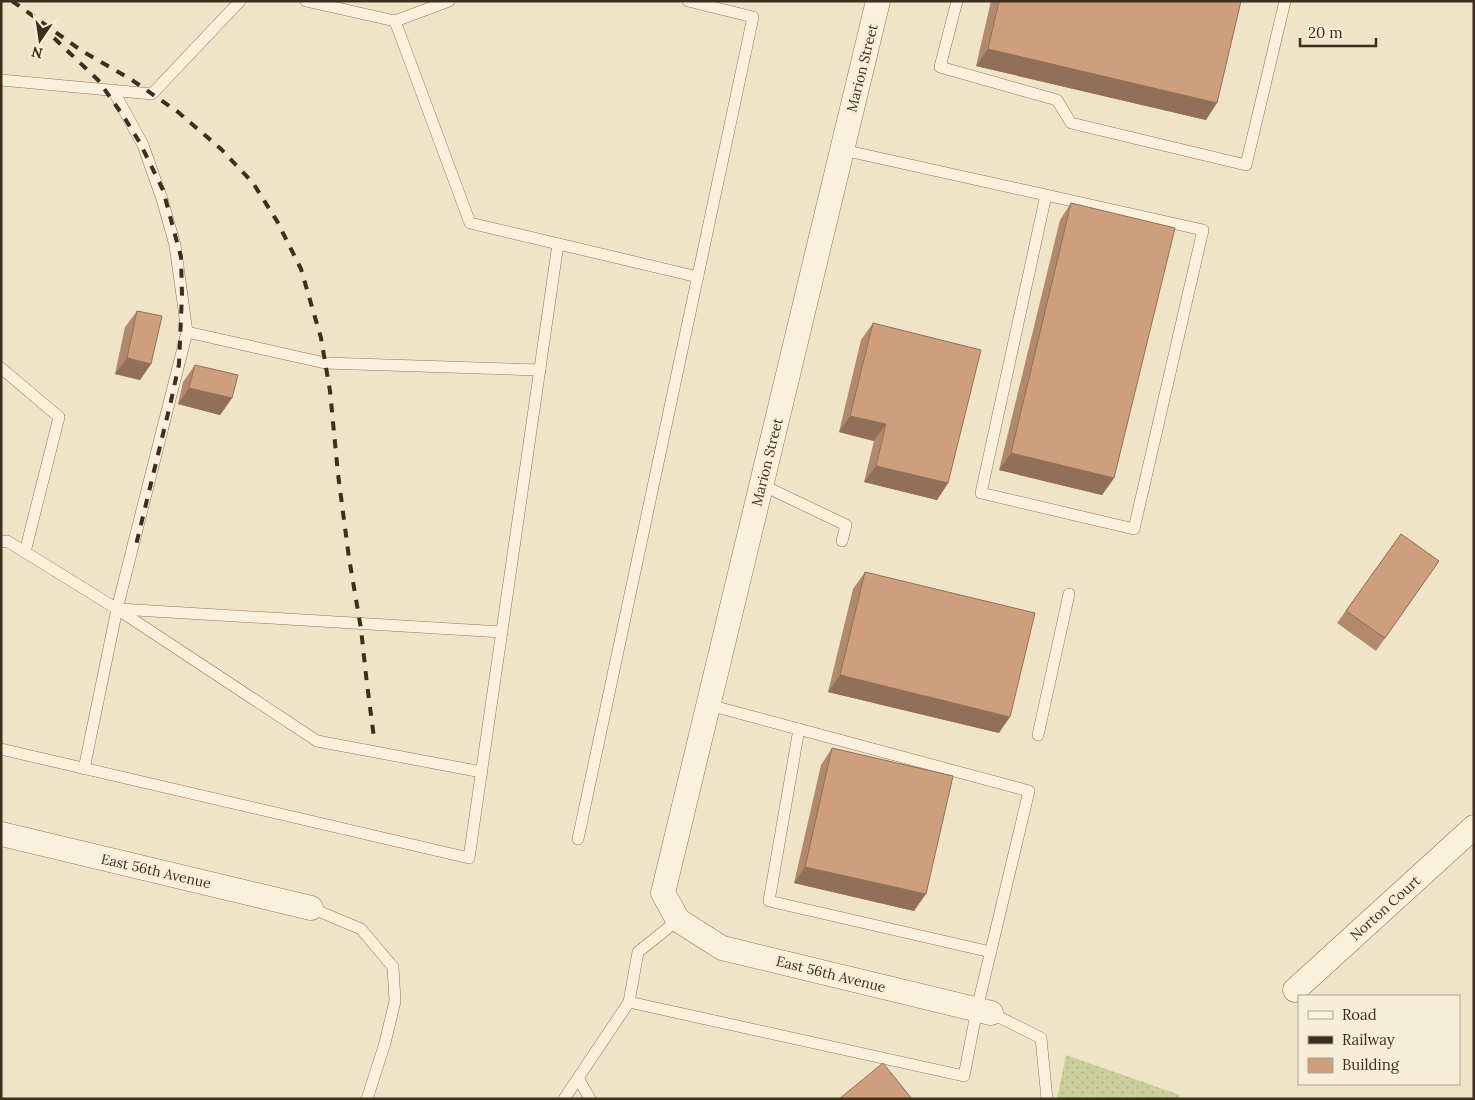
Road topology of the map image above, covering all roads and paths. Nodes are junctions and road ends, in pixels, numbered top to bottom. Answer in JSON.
{"nodes":[{"id":1,"x":240,"y":1,"type":"edge"},
{"id":2,"x":306,"y":1,"type":"edge"},
{"id":3,"x":449,"y":1,"type":"edge"},
{"id":4,"x":688,"y":1,"type":"edge"},
{"id":5,"x":878,"y":1,"type":"edge"},
{"id":6,"x":957,"y":1,"type":"edge"},
{"id":7,"x":1285,"y":1,"type":"edge"},
{"id":8,"x":395,"y":21,"type":"junction"},
{"id":9,"x":1,"y":80,"type":"edge"},
{"id":10,"x":113,"y":90,"type":"junction"},
{"id":11,"x":843,"y":150,"type":"junction"},
{"id":12,"x":1046,"y":195,"type":"junction"},
{"id":13,"x":558,"y":244,"type":"junction"},
{"id":14,"x":698,"y":277,"type":"junction"},
{"id":15,"x":187,"y":332,"type":"junction"},
{"id":16,"x":1,"y":368,"type":"edge"},
{"id":17,"x":540,"y":370,"type":"junction"},
{"id":18,"x":762,"y":485,"type":"junction"},
{"id":19,"x":1,"y":542,"type":"edge"},
{"id":20,"x":842,"y":542,"type":"dead end"},
{"id":21,"x":25,"y":552,"type":"junction"},
{"id":22,"x":1069,"y":594,"type":"dead end"},
{"id":23,"x":117,"y":609,"type":"junction"},
{"id":24,"x":502,"y":632,"type":"junction"},
{"id":25,"x":709,"y":705,"type":"junction"},
{"id":26,"x":799,"y":729,"type":"junction"},
{"id":27,"x":1038,"y":735,"type":"dead end"},
{"id":28,"x":1,"y":749,"type":"edge"},
{"id":29,"x":84,"y":768,"type":"junction"},
{"id":30,"x":482,"y":772,"type":"junction"},
{"id":31,"x":1474,"y":827,"type":"edge"},
{"id":32,"x":1,"y":834,"type":"edge"},
{"id":33,"x":578,"y":839,"type":"dead end"},
{"id":34,"x":311,"y":908,"type":"joint"},
{"id":35,"x":678,"y":920,"type":"junction"},
{"id":36,"x":991,"y":952,"type":"junction"},
{"id":37,"x":1295,"y":990,"type":"dead end"},
{"id":38,"x":629,"y":1002,"type":"junction"},
{"id":39,"x":984,"y":1011,"type":"junction"},
{"id":40,"x":578,"y":1078,"type":"junction"},
{"id":41,"x":367,"y":1099,"type":"edge"},
{"id":42,"x":564,"y":1099,"type":"edge"},
{"id":43,"x":590,"y":1099,"type":"edge"},
{"id":44,"x":1048,"y":1099,"type":"edge"}],
"edges":[{"from":1,"to":10,"type":"lane"},
{"from":2,"to":8,"type":"lane"},
{"from":3,"to":8,"type":"lane"},
{"from":4,"to":14,"type":"lane"},
{"from":5,"to":11,"type":"street","name":"Marion Street"},
{"from":6,"to":7,"type":"lane"},
{"from":8,"to":13,"type":"lane"},
{"from":9,"to":10,"type":"lane"},
{"from":10,"to":15,"type":"lane"},
{"from":11,"to":12,"type":"lane"},
{"from":11,"to":18,"type":"street","name":"Marion Street"},
{"from":12,"to":12,"type":"lane"},
{"from":13,"to":14,"type":"lane"},
{"from":13,"to":17,"type":"lane"},
{"from":14,"to":33,"type":"lane"},
{"from":15,"to":17,"type":"lane"},
{"from":15,"to":23,"type":"lane"},
{"from":16,"to":21,"type":"lane"},
{"from":17,"to":24,"type":"lane"},
{"from":18,"to":20,"type":"lane"},
{"from":18,"to":25,"type":"street","name":"Marion Street"},
{"from":19,"to":21,"type":"lane"},
{"from":21,"to":23,"type":"lane"},
{"from":22,"to":27,"type":"lane"},
{"from":23,"to":24,"type":"lane"},
{"from":23,"to":29,"type":"lane"},
{"from":23,"to":30,"type":"lane"},
{"from":24,"to":30,"type":"lane"},
{"from":25,"to":26,"type":"lane"},
{"from":25,"to":35,"type":"street","name":"Marion Street"},
{"from":26,"to":36,"type":"lane"},
{"from":26,"to":36,"type":"lane"},
{"from":28,"to":29,"type":"lane"},
{"from":29,"to":30,"type":"lane"},
{"from":31,"to":37,"type":"street","name":"Norton Court"},
{"from":32,"to":34,"type":"street","name":"East 56th Avenue"},
{"from":34,"to":41,"type":"lane"},
{"from":35,"to":38,"type":"lane"},
{"from":35,"to":39,"type":"street","name":"East 56th Avenue"},
{"from":36,"to":39,"type":"lane"},
{"from":38,"to":39,"type":"lane"},
{"from":38,"to":40,"type":"lane"},
{"from":39,"to":44,"type":"lane"},
{"from":40,"to":42,"type":"lane"},
{"from":40,"to":43,"type":"lane"}]}
